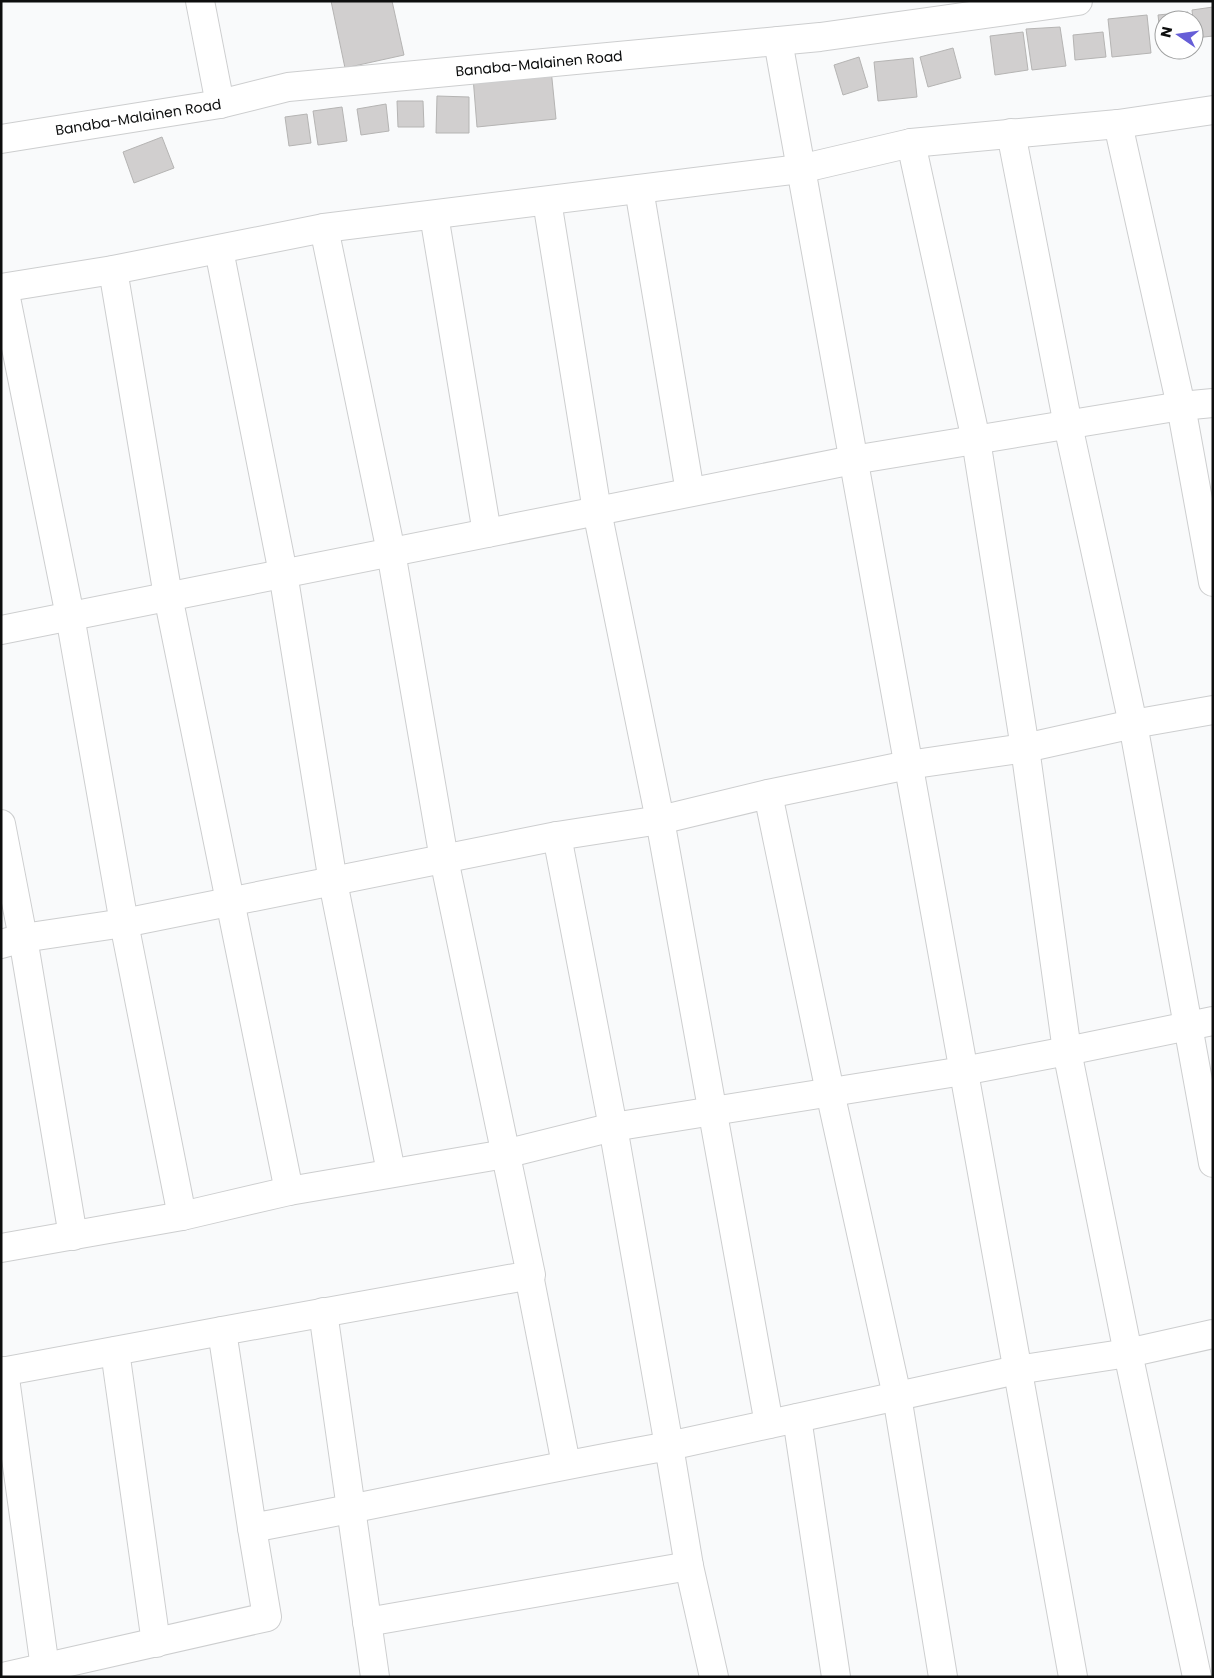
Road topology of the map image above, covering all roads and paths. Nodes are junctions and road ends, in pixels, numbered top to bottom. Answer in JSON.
{"nodes":[{"id":1,"x":200,"y":1,"type":"edge"},
{"id":2,"x":1078,"y":1,"type":"edge"},
{"id":3,"x":778,"y":41,"type":"junction"},
{"id":4,"x":220,"y":104,"type":"junction"},
{"id":5,"x":1213,"y":110,"type":"edge"},
{"id":6,"x":1118,"y":124,"type":"junction"},
{"id":7,"x":1011,"y":133,"type":"junction"},
{"id":8,"x":1,"y":139,"type":"edge"},
{"id":9,"x":911,"y":143,"type":"junction"},
{"id":10,"x":800,"y":169,"type":"junction"},
{"id":11,"x":639,"y":189,"type":"junction"},
{"id":12,"x":547,"y":201,"type":"junction"},
{"id":13,"x":434,"y":215,"type":"junction"},
{"id":14,"x":324,"y":228,"type":"junction"},
{"id":15,"x":218,"y":250,"type":"junction"},
{"id":16,"x":113,"y":270,"type":"junction"},
{"id":17,"x":3,"y":288,"type":"edge"},
{"id":18,"x":1213,"y":403,"type":"edge"},
{"id":19,"x":1181,"y":406,"type":"junction"},
{"id":20,"x":1068,"y":425,"type":"junction"},
{"id":21,"x":976,"y":440,"type":"junction"},
{"id":22,"x":853,"y":460,"type":"junction"},
{"id":23,"x":690,"y":492,"type":"junction"},
{"id":24,"x":597,"y":511,"type":"junction"},
{"id":25,"x":487,"y":533,"type":"junction"},
{"id":26,"x":391,"y":552,"type":"junction"},
{"id":27,"x":283,"y":574,"type":"junction"},
{"id":28,"x":1213,"y":582,"type":"edge"},
{"id":29,"x":168,"y":596,"type":"junction"},
{"id":30,"x":70,"y":616,"type":"junction"},
{"id":31,"x":1,"y":630,"type":"edge"},
{"id":32,"x":1213,"y":710,"type":"edge"},
{"id":33,"x":1133,"y":724,"type":"junction"},
{"id":34,"x":1025,"y":748,"type":"junction"},
{"id":35,"x":908,"y":765,"type":"junction"},
{"id":36,"x":768,"y":794,"type":"junction"},
{"id":37,"x":660,"y":820,"type":"junction"},
{"id":38,"x":1,"y":824,"type":"edge"},
{"id":39,"x":557,"y":836,"type":"junction"},
{"id":40,"x":444,"y":859,"type":"junction"},
{"id":41,"x":333,"y":882,"type":"junction"},
{"id":42,"x":230,"y":902,"type":"junction"},
{"id":43,"x":124,"y":923,"type":"junction"},
{"id":44,"x":12,"y":941,"type":"edge"},
{"id":45,"x":1200,"y":1023,"type":"edge"},
{"id":46,"x":1067,"y":1051,"type":"junction"},
{"id":47,"x":963,"y":1071,"type":"junction"},
{"id":48,"x":830,"y":1092,"type":"junction"},
{"id":49,"x":712,"y":1111,"type":"junction"},
{"id":50,"x":613,"y":1127,"type":"junction"},
{"id":51,"x":506,"y":1154,"type":"junction"},
{"id":52,"x":1213,"y":1164,"type":"edge"},
{"id":53,"x":392,"y":1172,"type":"junction"},
{"id":54,"x":289,"y":1190,"type":"junction"},
{"id":55,"x":182,"y":1216,"type":"junction"},
{"id":56,"x":73,"y":1236,"type":"junction"},
{"id":57,"x":1,"y":1248,"type":"edge"},
{"id":58,"x":529,"y":1275,"type":"junction"},
{"id":59,"x":323,"y":1312,"type":"junction"},
{"id":60,"x":222,"y":1331,"type":"junction"},
{"id":61,"x":1213,"y":1334,"type":"edge"},
{"id":62,"x":115,"y":1351,"type":"junction"},
{"id":63,"x":1128,"y":1353,"type":"junction"},
{"id":64,"x":1017,"y":1370,"type":"junction"},
{"id":65,"x":3,"y":1371,"type":"edge"},
{"id":66,"x":897,"y":1396,"type":"junction"},
{"id":67,"x":797,"y":1418,"type":"junction"},
{"id":68,"x":769,"y":1424,"type":"junction"},
{"id":69,"x":669,"y":1446,"type":"junction"},
{"id":70,"x":566,"y":1464,"type":"junction"},
{"id":71,"x":352,"y":1510,"type":"junction"},
{"id":72,"x":252,"y":1528,"type":"junction"},
{"id":73,"x":689,"y":1566,"type":"junction"},
{"id":74,"x":367,"y":1622,"type":"junction"},
{"id":75,"x":156,"y":1642,"type":"junction"},
{"id":76,"x":45,"y":1668,"type":"junction"},
{"id":77,"x":1213,"y":1676,"type":"edge"},
{"id":78,"x":4,"y":1677,"type":"edge"},
{"id":79,"x":375,"y":1677,"type":"edge"},
{"id":80,"x":714,"y":1677,"type":"edge"},
{"id":81,"x":836,"y":1677,"type":"edge"},
{"id":82,"x":943,"y":1677,"type":"edge"},
{"id":83,"x":1074,"y":1677,"type":"edge"},
{"id":84,"x":1197,"y":1677,"type":"edge"},
{"id":85,"x":1208,"y":1677,"type":"edge"}],
"edges":[{"from":1,"to":4,"type":"street"},
{"from":2,"to":3,"type":"street","name":"Banaba-Malainen Road"},
{"from":3,"to":4,"type":"street","name":"Banaba-Malainen Road"},
{"from":3,"to":10,"type":"street"},
{"from":4,"to":8,"type":"street","name":"Banaba-Malainen Road"},
{"from":5,"to":6,"type":"street"},
{"from":6,"to":7,"type":"street"},
{"from":6,"to":19,"type":"street"},
{"from":7,"to":9,"type":"street"},
{"from":7,"to":20,"type":"street"},
{"from":9,"to":10,"type":"street"},
{"from":9,"to":21,"type":"street"},
{"from":10,"to":11,"type":"street"},
{"from":10,"to":22,"type":"street"},
{"from":11,"to":12,"type":"street"},
{"from":11,"to":23,"type":"street"},
{"from":12,"to":13,"type":"street"},
{"from":12,"to":24,"type":"street"},
{"from":13,"to":14,"type":"street"},
{"from":13,"to":25,"type":"street"},
{"from":14,"to":15,"type":"street"},
{"from":14,"to":26,"type":"street"},
{"from":15,"to":16,"type":"street"},
{"from":15,"to":27,"type":"street"},
{"from":16,"to":17,"type":"street"},
{"from":16,"to":29,"type":"street"},
{"from":17,"to":30,"type":"street"},
{"from":18,"to":19,"type":"street"},
{"from":19,"to":20,"type":"street"},
{"from":19,"to":28,"type":"street"},
{"from":20,"to":21,"type":"street"},
{"from":20,"to":33,"type":"street"},
{"from":21,"to":22,"type":"street"},
{"from":21,"to":34,"type":"street"},
{"from":22,"to":23,"type":"street"},
{"from":22,"to":35,"type":"street"},
{"from":23,"to":24,"type":"street"},
{"from":24,"to":25,"type":"street"},
{"from":24,"to":37,"type":"street"},
{"from":25,"to":26,"type":"street"},
{"from":26,"to":27,"type":"street"},
{"from":26,"to":40,"type":"street"},
{"from":27,"to":29,"type":"street"},
{"from":27,"to":41,"type":"street"},
{"from":29,"to":30,"type":"street"},
{"from":29,"to":42,"type":"street"},
{"from":30,"to":31,"type":"street"},
{"from":30,"to":43,"type":"street"},
{"from":32,"to":33,"type":"street"},
{"from":33,"to":34,"type":"street"},
{"from":33,"to":45,"type":"street"},
{"from":34,"to":35,"type":"street"},
{"from":34,"to":46,"type":"street"},
{"from":35,"to":36,"type":"street"},
{"from":35,"to":47,"type":"street"},
{"from":36,"to":37,"type":"street"},
{"from":36,"to":48,"type":"street"},
{"from":37,"to":39,"type":"street"},
{"from":37,"to":49,"type":"street"},
{"from":38,"to":44,"type":"street"},
{"from":39,"to":40,"type":"street"},
{"from":39,"to":50,"type":"street"},
{"from":40,"to":41,"type":"street"},
{"from":40,"to":51,"type":"street"},
{"from":41,"to":42,"type":"street"},
{"from":41,"to":53,"type":"street"},
{"from":42,"to":43,"type":"street"},
{"from":42,"to":54,"type":"street"},
{"from":43,"to":44,"type":"street"},
{"from":43,"to":55,"type":"street"},
{"from":44,"to":56,"type":"street"},
{"from":45,"to":46,"type":"street"},
{"from":45,"to":52,"type":"street"},
{"from":46,"to":47,"type":"street"},
{"from":46,"to":63,"type":"street"},
{"from":47,"to":48,"type":"street"},
{"from":47,"to":64,"type":"street"},
{"from":48,"to":49,"type":"street"},
{"from":48,"to":66,"type":"street"},
{"from":49,"to":50,"type":"street"},
{"from":49,"to":68,"type":"street"},
{"from":50,"to":51,"type":"street"},
{"from":50,"to":69,"type":"street"},
{"from":51,"to":53,"type":"street"},
{"from":51,"to":58,"type":"street"},
{"from":53,"to":54,"type":"street"},
{"from":54,"to":55,"type":"street"},
{"from":55,"to":56,"type":"street"},
{"from":56,"to":57,"type":"street"},
{"from":58,"to":59,"type":"street"},
{"from":58,"to":70,"type":"street"},
{"from":59,"to":60,"type":"street"},
{"from":59,"to":71,"type":"street"},
{"from":60,"to":62,"type":"street"},
{"from":60,"to":72,"type":"street"},
{"from":61,"to":63,"type":"street"},
{"from":62,"to":65,"type":"street"},
{"from":62,"to":75,"type":"street"},
{"from":63,"to":64,"type":"street"},
{"from":63,"to":84,"type":"street"},
{"from":64,"to":66,"type":"street"},
{"from":64,"to":83,"type":"street"},
{"from":65,"to":76,"type":"street"},
{"from":66,"to":67,"type":"street"},
{"from":66,"to":82,"type":"street"},
{"from":67,"to":68,"type":"street"},
{"from":67,"to":81,"type":"street"},
{"from":68,"to":69,"type":"street"},
{"from":69,"to":70,"type":"street"},
{"from":69,"to":73,"type":"street"},
{"from":70,"to":71,"type":"street"},
{"from":71,"to":72,"type":"street"},
{"from":71,"to":74,"type":"street"},
{"from":72,"to":75,"type":"street"},
{"from":73,"to":74,"type":"street"},
{"from":73,"to":80,"type":"street"},
{"from":74,"to":79,"type":"street"},
{"from":75,"to":76,"type":"street"},
{"from":76,"to":78,"type":"street"},
{"from":77,"to":85,"type":"street"}]}
